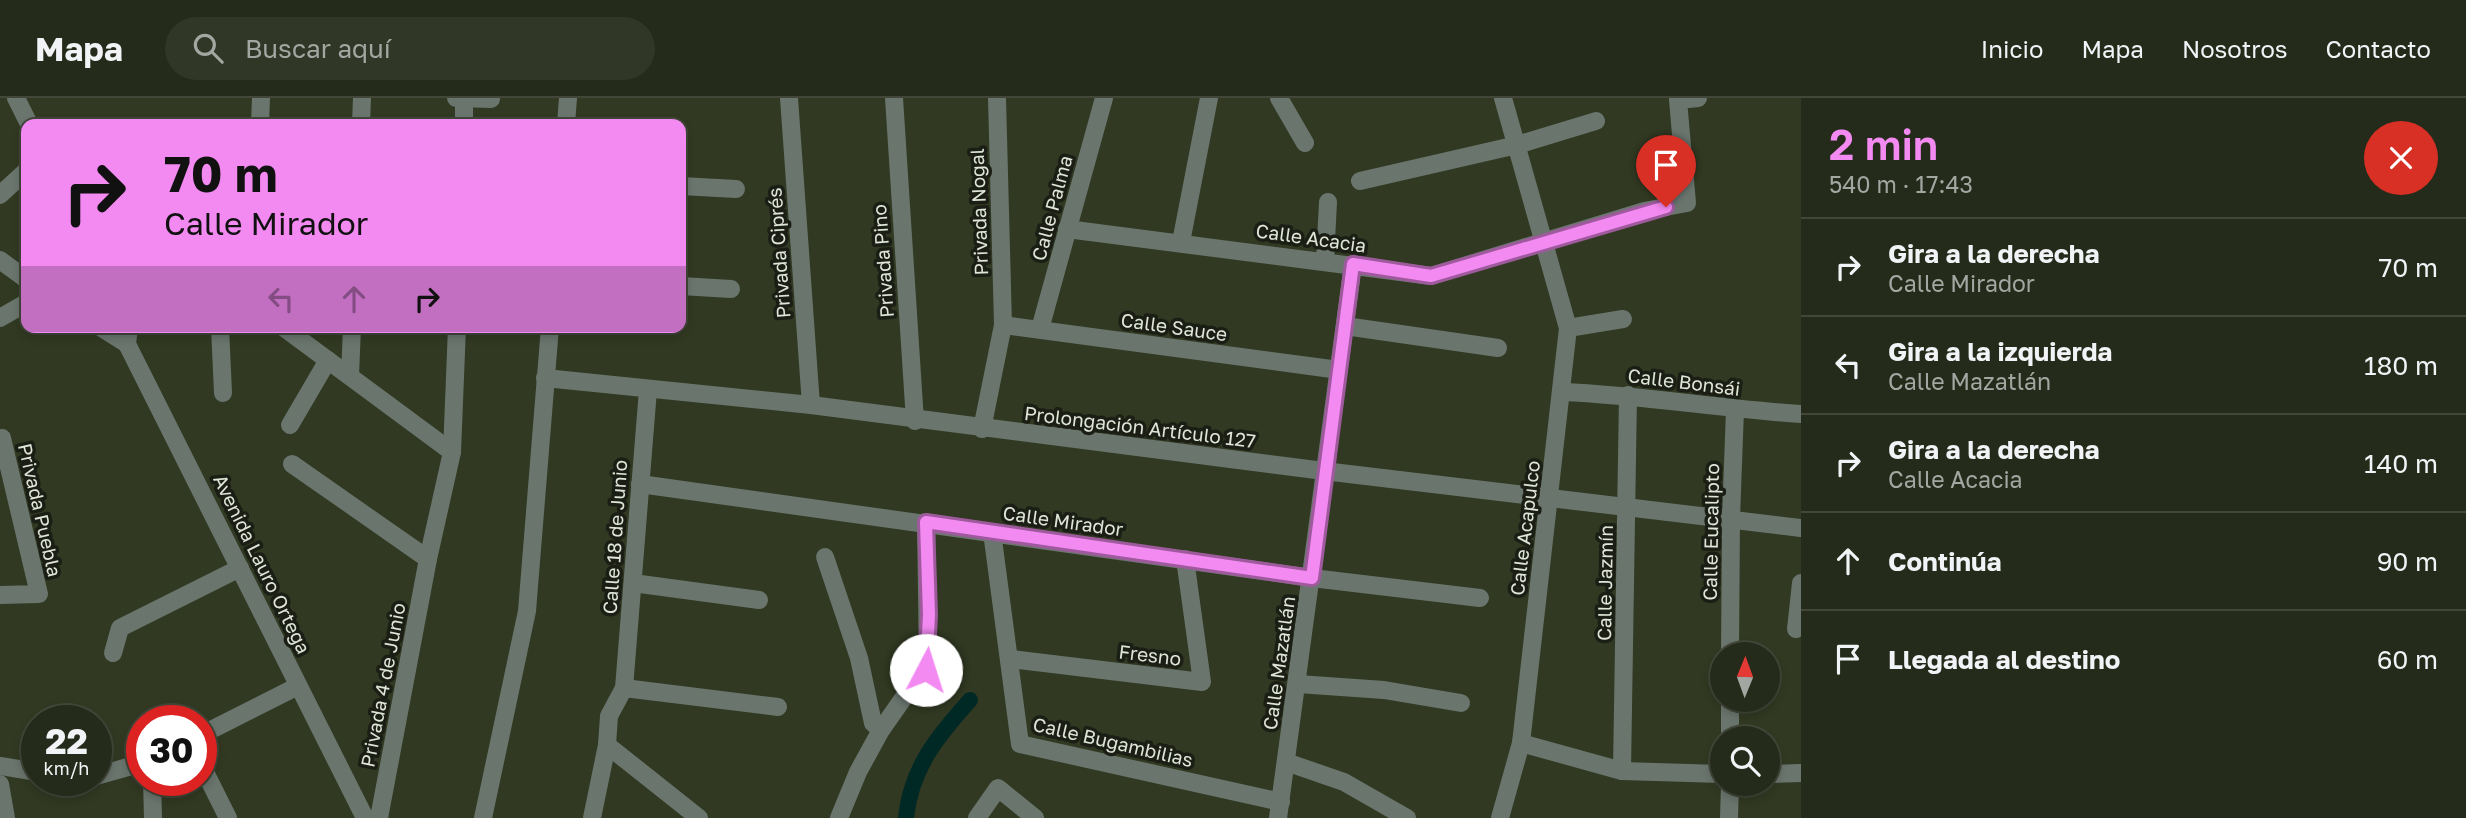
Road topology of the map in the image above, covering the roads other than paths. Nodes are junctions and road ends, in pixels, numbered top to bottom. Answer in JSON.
{"nodes":[{"id":1,"x":16,"y":98,"type":"edge"},
{"id":2,"x":261,"y":98,"type":"edge"},
{"id":3,"x":362,"y":98,"type":"edge"},
{"id":4,"x":456,"y":98,"type":"edge"},
{"id":5,"x":464,"y":98,"type":"edge"},
{"id":6,"x":568,"y":98,"type":"edge"},
{"id":7,"x":789,"y":98,"type":"edge"},
{"id":8,"x":894,"y":98,"type":"edge"},
{"id":9,"x":997,"y":98,"type":"edge"},
{"id":10,"x":1104,"y":98,"type":"edge"},
{"id":11,"x":1209,"y":98,"type":"edge"},
{"id":12,"x":1279,"y":98,"type":"edge"},
{"id":13,"x":1503,"y":98,"type":"edge"},
{"id":14,"x":1698,"y":98,"type":"edge"},
{"id":15,"x":491,"y":99,"type":"edge"},
{"id":16,"x":26,"y":119,"type":"edge"},
{"id":17,"x":260,"y":119,"type":"edge"},
{"id":18,"x":361,"y":119,"type":"edge"},
{"id":19,"x":464,"y":119,"type":"edge"},
{"id":20,"x":566,"y":119,"type":"edge"},
{"id":21,"x":1596,"y":121,"type":"dead end"},
{"id":22,"x":1305,"y":143,"type":"dead end"},
{"id":23,"x":1517,"y":145,"type":"junction"},
{"id":24,"x":21,"y":175,"type":"edge"},
{"id":25,"x":1360,"y":181,"type":"dead end"},
{"id":26,"x":686,"y":186,"type":"edge"},
{"id":27,"x":736,"y":189,"type":"dead end"},
{"id":28,"x":0,"y":194,"type":"edge"},
{"id":29,"x":1328,"y":202,"type":"dead end"},
{"id":30,"x":1067,"y":229,"type":"junction"},
{"id":31,"x":1181,"y":242,"type":"junction"},
{"id":32,"x":1545,"y":243,"type":"junction"},
{"id":33,"x":0,"y":260,"type":"edge"},
{"id":34,"x":1325,"y":260,"type":"junction"},
{"id":35,"x":1353,"y":264,"type":"junction"},
{"id":36,"x":21,"y":275,"type":"edge"},
{"id":37,"x":686,"y":286,"type":"edge"},
{"id":38,"x":731,"y":289,"type":"dead end"},
{"id":39,"x":21,"y":306,"type":"edge"},
{"id":40,"x":0,"y":318,"type":"edge"},
{"id":41,"x":1623,"y":319,"type":"dead end"},
{"id":42,"x":1003,"y":325,"type":"junction"},
{"id":43,"x":1345,"y":326,"type":"junction"},
{"id":44,"x":1568,"y":328,"type":"junction"},
{"id":45,"x":1040,"y":330,"type":"junction"},
{"id":46,"x":130,"y":333,"type":"edge"},
{"id":47,"x":220,"y":333,"type":"edge"},
{"id":48,"x":292,"y":333,"type":"edge"},
{"id":49,"x":352,"y":333,"type":"edge"},
{"id":50,"x":457,"y":333,"type":"edge"},
{"id":51,"x":549,"y":333,"type":"edge"},
{"id":52,"x":1498,"y":348,"type":"dead end"},
{"id":53,"x":328,"y":360,"type":"junction"},
{"id":54,"x":1339,"y":370,"type":"junction"},
{"id":55,"x":350,"y":376,"type":"junction"},
{"id":56,"x":545,"y":377,"type":"junction"},
{"id":57,"x":648,"y":390,"type":"junction"},
{"id":58,"x":1562,"y":392,"type":"junction"},
{"id":59,"x":223,"y":393,"type":"dead end"},
{"id":60,"x":1628,"y":395,"type":"junction"},
{"id":61,"x":811,"y":405,"type":"junction"},
{"id":62,"x":1735,"y":410,"type":"junction"},
{"id":63,"x":1801,"y":414,"type":"edge"},
{"id":64,"x":915,"y":421,"type":"junction"},
{"id":65,"x":290,"y":425,"type":"dead end"},
{"id":66,"x":982,"y":429,"type":"junction"},
{"id":67,"x":2,"y":438,"type":"dead end"},
{"id":68,"x":452,"y":452,"type":"junction"},
{"id":69,"x":292,"y":464,"type":"dead end"},
{"id":70,"x":1324,"y":471,"type":"junction"},
{"id":71,"x":640,"y":484,"type":"junction"},
{"id":72,"x":1549,"y":499,"type":"junction"},
{"id":73,"x":1627,"y":506,"type":"junction"},
{"id":74,"x":1731,"y":517,"type":"junction"},
{"id":75,"x":926,"y":522,"type":"junction"},
{"id":76,"x":1801,"y":528,"type":"edge"},
{"id":77,"x":992,"y":532,"type":"junction"},
{"id":78,"x":825,"y":557,"type":"dead end"},
{"id":79,"x":428,"y":559,"type":"junction"},
{"id":80,"x":1185,"y":559,"type":"junction"},
{"id":81,"x":240,"y":568,"type":"junction"},
{"id":82,"x":1312,"y":578,"type":"junction"},
{"id":83,"x":633,"y":583,"type":"junction"},
{"id":84,"x":1801,"y":583,"type":"edge"},
{"id":85,"x":0,"y":595,"type":"edge"},
{"id":86,"x":1480,"y":598,"type":"dead end"},
{"id":87,"x":759,"y":600,"type":"dead end"},
{"id":88,"x":1797,"y":629,"type":"dead end"},
{"id":89,"x":1730,"y":642,"type":"edge"},
{"id":90,"x":113,"y":653,"type":"dead end"},
{"id":91,"x":1011,"y":659,"type":"junction"},
{"id":92,"x":1298,"y":684,"type":"junction"},
{"id":93,"x":298,"y":686,"type":"junction"},
{"id":94,"x":624,"y":688,"type":"junction"},
{"id":95,"x":1461,"y":703,"type":"dead end"},
{"id":96,"x":778,"y":707,"type":"dead end"},
{"id":97,"x":217,"y":727,"type":"edge"},
{"id":98,"x":881,"y":730,"type":"junction"},
{"id":99,"x":1521,"y":743,"type":"junction"},
{"id":100,"x":607,"y":745,"type":"junction"},
{"id":101,"x":1286,"y":762,"type":"junction"},
{"id":102,"x":0,"y":766,"type":"edge"},
{"id":103,"x":21,"y":769,"type":"edge"},
{"id":104,"x":1622,"y":771,"type":"junction"},
{"id":105,"x":1801,"y":773,"type":"edge"},
{"id":106,"x":1710,"y":774,"type":"edge"},
{"id":107,"x":1780,"y":774,"type":"edge"},
{"id":108,"x":0,"y":784,"type":"edge"},
{"id":109,"x":152,"y":796,"type":"edge"},
{"id":110,"x":217,"y":796,"type":"edge"},
{"id":111,"x":1730,"y":796,"type":"edge"},
{"id":112,"x":1280,"y":810,"type":"edge"},
{"id":113,"x":1401,"y":816,"type":"edge"},
{"id":114,"x":5,"y":818,"type":"edge"},
{"id":115,"x":153,"y":818,"type":"edge"},
{"id":116,"x":228,"y":818,"type":"edge"},
{"id":117,"x":365,"y":818,"type":"edge"},
{"id":118,"x":379,"y":818,"type":"edge"},
{"id":119,"x":482,"y":818,"type":"edge"},
{"id":120,"x":592,"y":818,"type":"edge"},
{"id":121,"x":699,"y":818,"type":"edge"},
{"id":122,"x":839,"y":818,"type":"edge"},
{"id":123,"x":977,"y":818,"type":"edge"},
{"id":124,"x":1035,"y":818,"type":"edge"},
{"id":125,"x":1500,"y":818,"type":"edge"},
{"id":126,"x":1730,"y":818,"type":"edge"}],
"edges":[{"from":1,"to":16,"type":"street"},
{"from":2,"to":17,"type":"street"},
{"from":3,"to":18,"type":"street"},
{"from":4,"to":5,"type":"street"},
{"from":5,"to":15,"type":"street"},
{"from":5,"to":19,"type":"street"},
{"from":6,"to":20,"type":"street"},
{"from":7,"to":61,"type":"street","name":"Privada Ciprés"},
{"from":8,"to":64,"type":"street","name":"Privada Pino"},
{"from":9,"to":42,"type":"street","name":"Privada Nogal"},
{"from":10,"to":30,"type":"street","name":"Calle Palma"},
{"from":11,"to":31,"type":"street"},
{"from":12,"to":22,"type":"street"},
{"from":13,"to":23,"type":"street","name":"Calle Acapulco"},
{"from":14,"to":32,"type":"street","name":"Calle Acacia"},
{"from":21,"to":23,"type":"street"},
{"from":23,"to":25,"type":"street"},
{"from":23,"to":32,"type":"street","name":"Calle Acapulco"},
{"from":24,"to":28,"type":"street"},
{"from":26,"to":27,"type":"street"},
{"from":29,"to":34,"type":"street"},
{"from":30,"to":31,"type":"street","name":"Calle Acacia"},
{"from":30,"to":45,"type":"street","name":"Calle Palma"},
{"from":31,"to":34,"type":"street","name":"Calle Acacia"},
{"from":32,"to":35,"type":"street","name":"Calle Acacia"},
{"from":32,"to":44,"type":"street","name":"Calle Acapulco"},
{"from":33,"to":36,"type":"street"},
{"from":34,"to":35,"type":"street","name":"Calle Acacia"},
{"from":35,"to":43,"type":"street","name":"Calle Mazatlán"},
{"from":37,"to":38,"type":"street"},
{"from":39,"to":40,"type":"street"},
{"from":41,"to":44,"type":"street"},
{"from":42,"to":45,"type":"street","name":"Calle Sauce"},
{"from":42,"to":66,"type":"street","name":"Privada Nogal"},
{"from":43,"to":52,"type":"street"},
{"from":43,"to":54,"type":"street","name":"Calle Mazatlán"},
{"from":44,"to":58,"type":"street","name":"Calle Acapulco"},
{"from":45,"to":54,"type":"street","name":"Calle Sauce"},
{"from":46,"to":81,"type":"street","name":"Avenida Lauro Ortega"},
{"from":47,"to":59,"type":"street"},
{"from":48,"to":53,"type":"street"},
{"from":49,"to":55,"type":"street"},
{"from":50,"to":68,"type":"street","name":"Privada 4 de Junio"},
{"from":51,"to":56,"type":"street"},
{"from":53,"to":55,"type":"street"},
{"from":53,"to":65,"type":"street"},
{"from":54,"to":70,"type":"street","name":"Calle Mazatlán"},
{"from":55,"to":68,"type":"street"},
{"from":56,"to":57,"type":"street","name":"Prolongación Artículo 127"},
{"from":56,"to":119,"type":"street"},
{"from":57,"to":61,"type":"street","name":"Prolongación Artículo 127"},
{"from":57,"to":71,"type":"street","name":"Calle 18 de Junio"},
{"from":58,"to":60,"type":"street","name":"Calle Bonsái"},
{"from":58,"to":72,"type":"street","name":"Calle Acapulco"},
{"from":60,"to":62,"type":"street","name":"Calle Bonsái"},
{"from":60,"to":73,"type":"street","name":"Calle Jazmín"},
{"from":61,"to":64,"type":"street","name":"Prolongación Artículo 127"},
{"from":62,"to":63,"type":"street","name":"Calle Bonsái"},
{"from":62,"to":74,"type":"street","name":"Calle Eucalipto"},
{"from":64,"to":66,"type":"street","name":"Prolongación Artículo 127"},
{"from":66,"to":70,"type":"street","name":"Prolongación Artículo 127"},
{"from":67,"to":85,"type":"street","name":"Privada Puebla"},
{"from":68,"to":79,"type":"street","name":"Privada 4 de Junio"},
{"from":69,"to":79,"type":"street"},
{"from":70,"to":72,"type":"street","name":"Prolongación Artículo 127"},
{"from":70,"to":82,"type":"street","name":"Calle Mazatlán"},
{"from":71,"to":75,"type":"street","name":"Calle Mirador"},
{"from":71,"to":83,"type":"street","name":"Calle 18 de Junio"},
{"from":72,"to":73,"type":"street","name":"Prolongación Artículo 127"},
{"from":72,"to":99,"type":"street","name":"Calle Acapulco"},
{"from":73,"to":74,"type":"street","name":"Prolongación Artículo 127"},
{"from":73,"to":104,"type":"street","name":"Calle Jazmín"},
{"from":74,"to":76,"type":"street","name":"Prolongación Artículo 127"},
{"from":74,"to":89,"type":"street","name":"Calle Eucalipto"},
{"from":75,"to":77,"type":"street","name":"Calle Mirador"},
{"from":75,"to":98,"type":"street"},
{"from":77,"to":80,"type":"street","name":"Calle Mirador"},
{"from":77,"to":91,"type":"street","name":"Calle Bugambilias"},
{"from":78,"to":98,"type":"street"},
{"from":79,"to":118,"type":"street","name":"Privada 4 de Junio"},
{"from":80,"to":82,"type":"street","name":"Calle Mirador"},
{"from":80,"to":91,"type":"street","name":"Fresno"},
{"from":81,"to":90,"type":"street"},
{"from":81,"to":93,"type":"street","name":"Avenida Lauro Ortega"},
{"from":82,"to":86,"type":"street","name":"Calle Mirador"},
{"from":82,"to":92,"type":"street","name":"Calle Mazatlán"},
{"from":83,"to":87,"type":"street"},
{"from":83,"to":94,"type":"street","name":"Calle 18 de Junio"},
{"from":84,"to":88,"type":"street"},
{"from":91,"to":112,"type":"street","name":"Calle Bugambilias"},
{"from":92,"to":95,"type":"street"},
{"from":92,"to":101,"type":"street","name":"Calle Mazatlán"},
{"from":93,"to":97,"type":"street"},
{"from":93,"to":117,"type":"street","name":"Avenida Lauro Ortega"},
{"from":94,"to":96,"type":"street"},
{"from":94,"to":100,"type":"street"},
{"from":98,"to":122,"type":"street"},
{"from":99,"to":104,"type":"street"},
{"from":99,"to":125,"type":"street","name":"Calle Acapulco"},
{"from":100,"to":120,"type":"street"},
{"from":100,"to":121,"type":"street"},
{"from":101,"to":112,"type":"street","name":"Calle Mazatlán"},
{"from":101,"to":113,"type":"street"},
{"from":102,"to":103,"type":"street"},
{"from":104,"to":106,"type":"street"},
{"from":105,"to":107,"type":"street"},
{"from":108,"to":114,"type":"street"},
{"from":109,"to":115,"type":"street"},
{"from":110,"to":116,"type":"street"},
{"from":111,"to":126,"type":"street"},
{"from":123,"to":124,"type":"street"}]}
